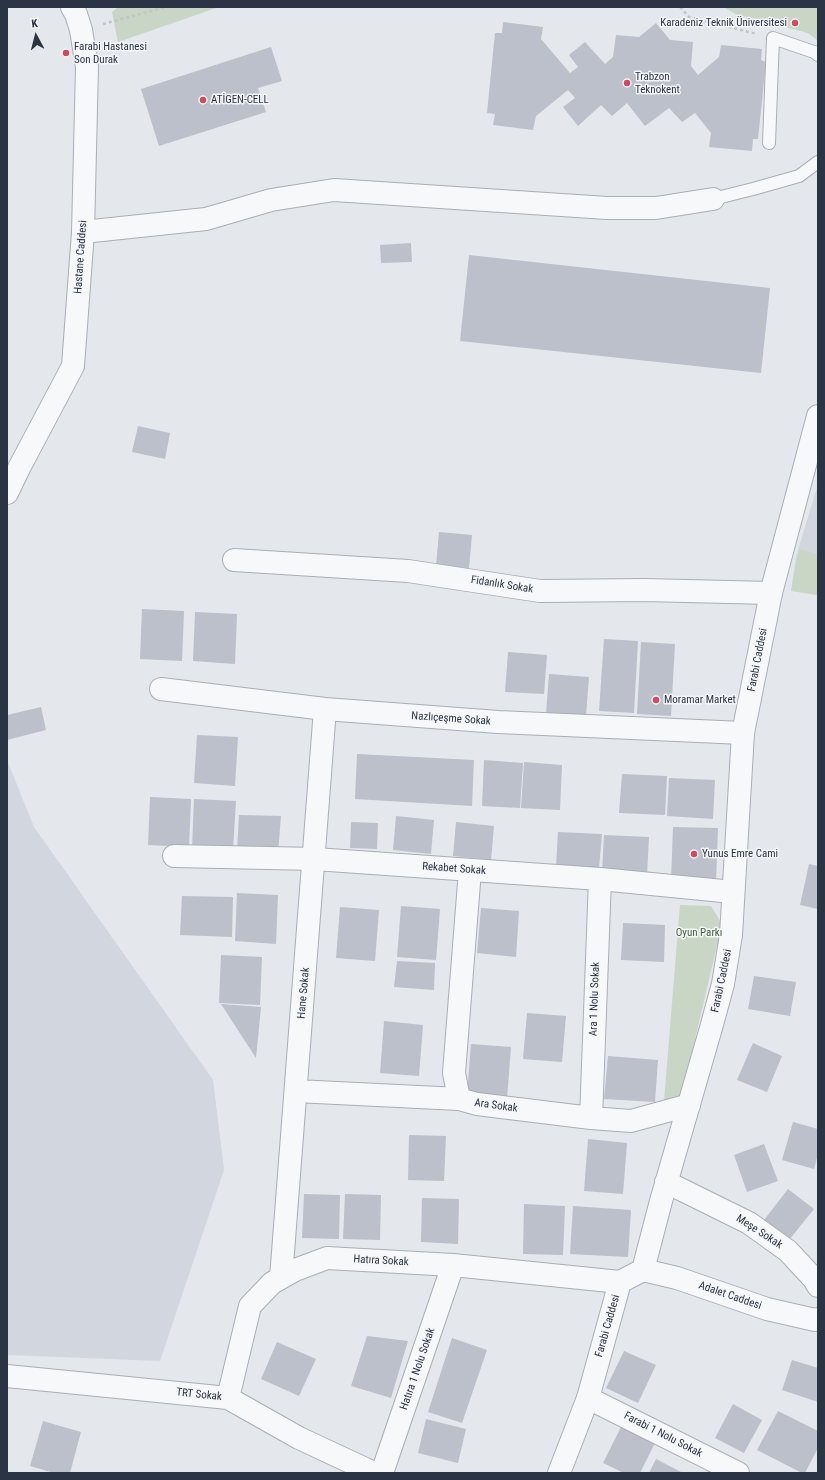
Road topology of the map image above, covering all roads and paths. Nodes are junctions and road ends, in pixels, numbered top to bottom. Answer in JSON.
{"nodes":[{"id":1,"x":166,"y":7,"type":"edge"},
{"id":2,"x":680,"y":7,"type":"edge"},
{"id":3,"x":79,"y":14,"type":"edge"},
{"id":4,"x":774,"y":38,"type":"junction"},
{"id":5,"x":818,"y":55,"type":"edge"},
{"id":6,"x":769,"y":143,"type":"dead end"},
{"id":7,"x":818,"y":162,"type":"edge"},
{"id":8,"x":713,"y":199,"type":"joint"},
{"id":9,"x":83,"y":232,"type":"junction"},
{"id":10,"x":818,"y":416,"type":"edge"},
{"id":11,"x":7,"y":493,"type":"edge"},
{"id":12,"x":234,"y":560,"type":"dead end"},
{"id":13,"x":771,"y":593,"type":"junction"},
{"id":14,"x":161,"y":688,"type":"dead end"},
{"id":15,"x":326,"y":709,"type":"junction"},
{"id":16,"x":743,"y":734,"type":"junction"},
{"id":17,"x":174,"y":856,"type":"dead end"},
{"id":18,"x":315,"y":859,"type":"junction"},
{"id":19,"x":470,"y":870,"type":"junction"},
{"id":20,"x":600,"y":880,"type":"junction"},
{"id":21,"x":733,"y":892,"type":"junction"},
{"id":22,"x":296,"y":1091,"type":"junction"},
{"id":23,"x":459,"y":1099,"type":"junction"},
{"id":24,"x":689,"y":1105,"type":"junction"},
{"id":25,"x":591,"y":1118,"type":"junction"},
{"id":26,"x":666,"y":1182,"type":"junction"},
{"id":27,"x":453,"y":1265,"type":"junction"},
{"id":28,"x":643,"y":1270,"type":"junction"},
{"id":29,"x":281,"y":1278,"type":"junction"},
{"id":30,"x":620,"y":1282,"type":"junction"},
{"id":31,"x":818,"y":1286,"type":"edge"},
{"id":32,"x":818,"y":1319,"type":"edge"},
{"id":33,"x":7,"y":1376,"type":"edge"},
{"id":34,"x":228,"y":1398,"type":"junction"},
{"id":35,"x":588,"y":1398,"type":"junction"},
{"id":36,"x":374,"y":1473,"type":"edge"},
{"id":37,"x":382,"y":1473,"type":"edge"},
{"id":38,"x":559,"y":1473,"type":"edge"},
{"id":39,"x":738,"y":1473,"type":"edge"}],
"edges":[{"from":1,"to":3,"type":"path"},
{"from":2,"to":4,"type":"path"},
{"from":3,"to":9,"type":"street","name":"Hastane Caddesi"},
{"from":4,"to":5,"type":"lane"},
{"from":4,"to":6,"type":"lane"},
{"from":7,"to":8,"type":"lane"},
{"from":8,"to":9,"type":"street"},
{"from":9,"to":11,"type":"street","name":"Hastane Caddesi"},
{"from":10,"to":13,"type":"street","name":"Farabi Caddesi"},
{"from":12,"to":13,"type":"street","name":"Fidanlık Sokak"},
{"from":13,"to":16,"type":"street","name":"Farabi Caddesi"},
{"from":14,"to":15,"type":"street","name":"Nazlıçeşme Sokak"},
{"from":15,"to":16,"type":"street","name":"Nazlıçeşme Sokak"},
{"from":15,"to":18,"type":"street","name":"Hane Sokak"},
{"from":16,"to":21,"type":"street","name":"Farabi Caddesi"},
{"from":17,"to":18,"type":"street","name":"Rekabet Sokak"},
{"from":18,"to":19,"type":"street","name":"Rekabet Sokak"},
{"from":18,"to":22,"type":"street","name":"Hane Sokak"},
{"from":19,"to":20,"type":"street","name":"Rekabet Sokak"},
{"from":19,"to":23,"type":"street","name":"Ara Sokak"},
{"from":20,"to":21,"type":"street","name":"Rekabet Sokak"},
{"from":20,"to":25,"type":"street","name":"Ara 1 Nolu Sokak"},
{"from":21,"to":24,"type":"street","name":"Farabi Caddesi"},
{"from":22,"to":23,"type":"street"},
{"from":22,"to":29,"type":"street","name":"Hane Sokak"},
{"from":23,"to":25,"type":"street","name":"Ara Sokak"},
{"from":24,"to":25,"type":"street","name":"Ara Sokak"},
{"from":24,"to":26,"type":"street","name":"Farabi Caddesi"},
{"from":26,"to":28,"type":"street","name":"Farabi Caddesi"},
{"from":26,"to":31,"type":"street","name":"Meşe Sokak"},
{"from":27,"to":29,"type":"street","name":"Hatıra Sokak"},
{"from":27,"to":30,"type":"street","name":"Hatıra Sokak"},
{"from":27,"to":37,"type":"street","name":"Hatıra 1 Nolu Sokak"},
{"from":28,"to":30,"type":"street","name":"Farabi Caddesi"},
{"from":28,"to":32,"type":"street","name":"Adalet Caddesi"},
{"from":29,"to":34,"type":"street","name":"Hatıra Sokak"},
{"from":30,"to":35,"type":"street","name":"Farabi Caddesi"},
{"from":33,"to":34,"type":"street","name":"TRT Sokak"},
{"from":34,"to":36,"type":"street","name":"TRT Sokak"},
{"from":35,"to":38,"type":"street","name":"Farabi Caddesi"},
{"from":35,"to":39,"type":"street","name":"Farabi 1 Nolu Sokak"}]}
